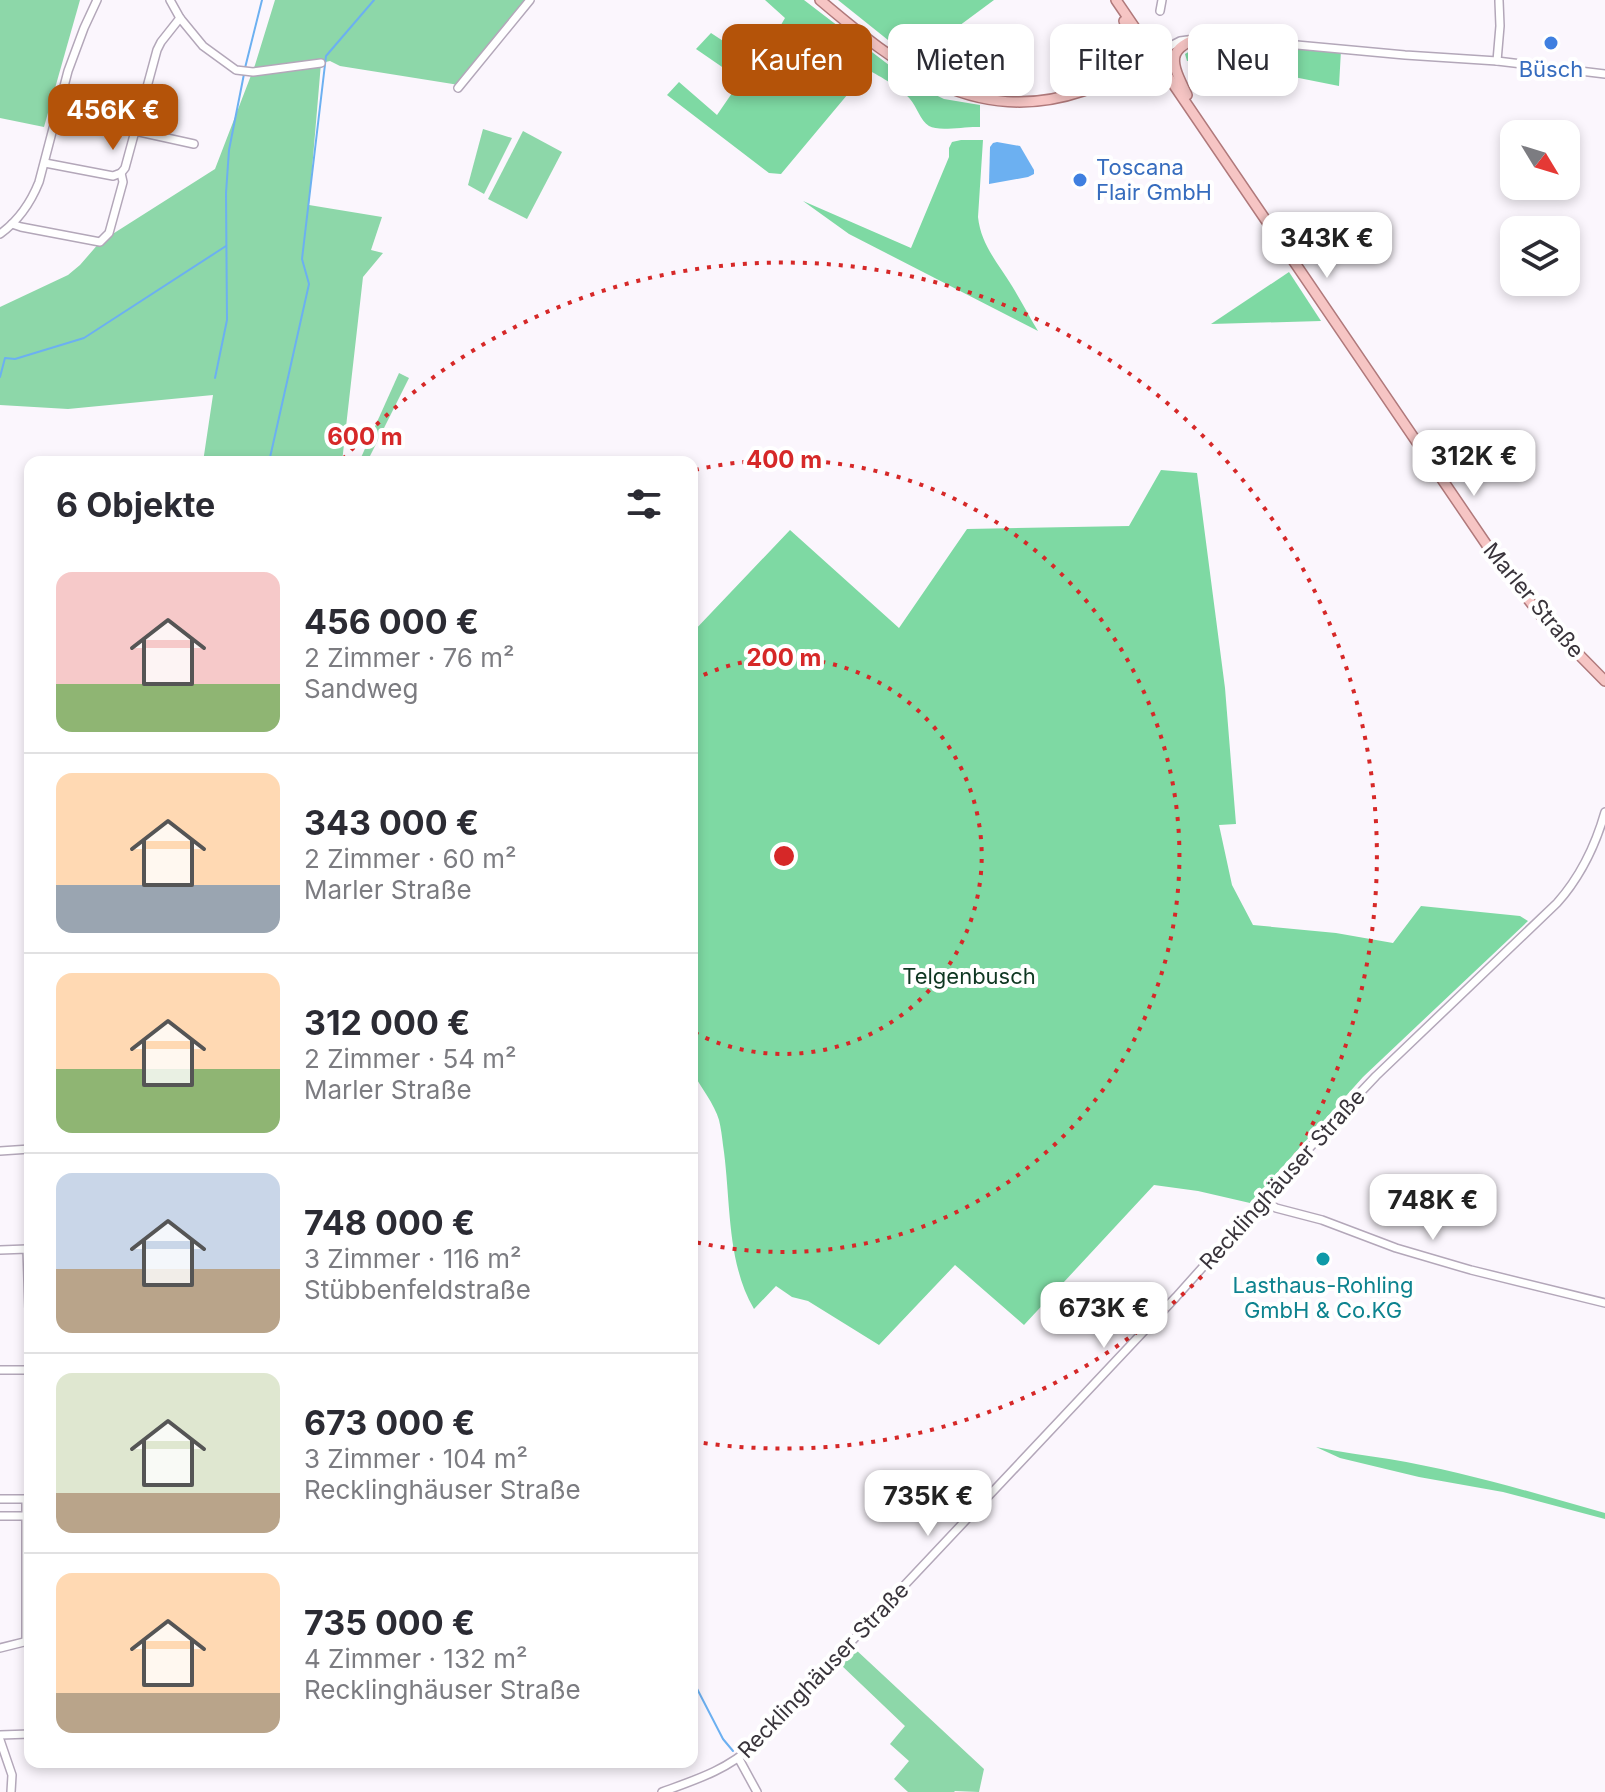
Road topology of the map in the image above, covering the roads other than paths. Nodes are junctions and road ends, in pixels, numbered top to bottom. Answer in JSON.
{"nodes":[{"id":1,"x":97,"y":0,"type":"edge"},
{"id":2,"x":170,"y":0,"type":"edge"},
{"id":3,"x":530,"y":0,"type":"edge"},
{"id":4,"x":820,"y":0,"type":"edge"},
{"id":5,"x":1115,"y":0,"type":"edge"},
{"id":6,"x":1162,"y":0,"type":"edge"},
{"id":7,"x":1499,"y":0,"type":"edge"},
{"id":8,"x":1160,"y":11,"type":"dead end"},
{"id":9,"x":180,"y":18,"type":"junction"},
{"id":10,"x":1126,"y":24,"type":"edge"},
{"id":11,"x":1132,"y":24,"type":"edge"},
{"id":12,"x":1188,"y":42,"type":"edge"},
{"id":13,"x":1298,"y":45,"type":"edge"},
{"id":14,"x":1497,"y":61,"type":"junction"},
{"id":15,"x":321,"y":63,"type":"dead end"},
{"id":16,"x":1605,"y":74,"type":"edge"},
{"id":17,"x":1172,"y":82,"type":"edge"},
{"id":18,"x":458,"y":88,"type":"dead end"},
{"id":19,"x":1188,"y":95,"type":"edge"},
{"id":20,"x":1067,"y":96,"type":"edge"},
{"id":21,"x":1189,"y":96,"type":"edge"},
{"id":22,"x":1194,"y":113,"type":"junction"},
{"id":23,"x":135,"y":131,"type":"junction"},
{"id":24,"x":194,"y":144,"type":"dead end"},
{"id":25,"x":45,"y":163,"type":"junction"},
{"id":26,"x":121,"y":173,"type":"junction"},
{"id":27,"x":12,"y":224,"type":"junction"},
{"id":28,"x":0,"y":234,"type":"edge"},
{"id":29,"x":1605,"y":681,"type":"edge"},
{"id":30,"x":1605,"y":812,"type":"edge"},
{"id":31,"x":24,"y":1149,"type":"edge"},
{"id":32,"x":0,"y":1151,"type":"edge"},
{"id":33,"x":1263,"y":1199,"type":"junction"},
{"id":34,"x":24,"y":1249,"type":"edge"},
{"id":35,"x":0,"y":1250,"type":"edge"},
{"id":36,"x":1605,"y":1303,"type":"edge"},
{"id":37,"x":0,"y":1370,"type":"edge"},
{"id":38,"x":24,"y":1370,"type":"edge"},
{"id":39,"x":0,"y":1499,"type":"edge"},
{"id":40,"x":24,"y":1499,"type":"edge"},
{"id":41,"x":0,"y":1516,"type":"edge"},
{"id":42,"x":24,"y":1516,"type":"edge"},
{"id":43,"x":24,"y":1642,"type":"edge"},
{"id":44,"x":0,"y":1648,"type":"edge"},
{"id":45,"x":24,"y":1735,"type":"edge"},
{"id":46,"x":0,"y":1737,"type":"edge"},
{"id":47,"x":739,"y":1759,"type":"junction"},
{"id":48,"x":11,"y":1792,"type":"edge"},
{"id":49,"x":662,"y":1792,"type":"edge"},
{"id":50,"x":757,"y":1792,"type":"edge"}],
"edges":[{"from":1,"to":25,"type":"street"},
{"from":2,"to":9,"type":"street"},
{"from":3,"to":18,"type":"street"},
{"from":4,"to":20,"type":"main road"},
{"from":5,"to":10,"type":"main road"},
{"from":5,"to":11,"type":"main road","name":"Marler Straße"},
{"from":6,"to":8,"type":"street"},
{"from":7,"to":14,"type":"street"},
{"from":9,"to":15,"type":"street"},
{"from":9,"to":23,"type":"street"},
{"from":12,"to":19,"type":"main road"},
{"from":13,"to":14,"type":"street"},
{"from":14,"to":16,"type":"street"},
{"from":17,"to":22,"type":"main road","name":"Marler Straße"},
{"from":21,"to":22,"type":"main road"},
{"from":22,"to":29,"type":"main road","name":"Marler Straße"},
{"from":23,"to":24,"type":"street"},
{"from":23,"to":26,"type":"street"},
{"from":25,"to":26,"type":"street"},
{"from":25,"to":27,"type":"street"},
{"from":26,"to":27,"type":"street"},
{"from":27,"to":28,"type":"street"},
{"from":30,"to":33,"type":"street","name":"Recklinghäuser Straße"},
{"from":31,"to":32,"type":"street"},
{"from":33,"to":36,"type":"street"},
{"from":33,"to":47,"type":"street","name":"Recklinghäuser Straße"},
{"from":34,"to":35,"type":"street"},
{"from":37,"to":38,"type":"street"},
{"from":39,"to":40,"type":"street"},
{"from":41,"to":42,"type":"street"},
{"from":43,"to":44,"type":"street"},
{"from":45,"to":46,"type":"street"},
{"from":46,"to":48,"type":"street"},
{"from":47,"to":49,"type":"street","name":"Recklinghäuser Straße"},
{"from":47,"to":50,"type":"street"}]}
